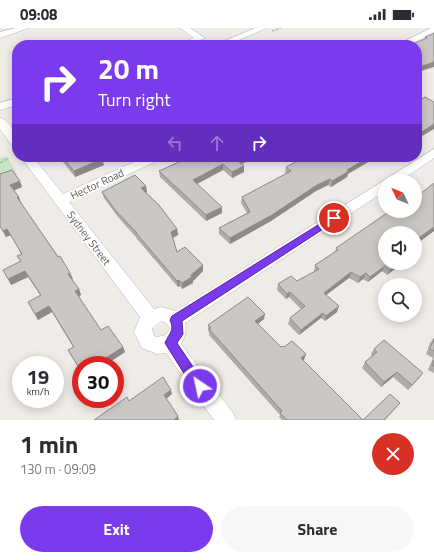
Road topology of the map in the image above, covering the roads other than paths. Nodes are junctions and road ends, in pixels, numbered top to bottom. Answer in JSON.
{"nodes":[{"id":1,"x":26,"y":28,"type":"edge"},
{"id":2,"x":184,"y":28,"type":"edge"},
{"id":3,"x":263,"y":28,"type":"edge"},
{"id":4,"x":434,"y":30,"type":"edge"},
{"id":5,"x":0,"y":35,"type":"edge"},
{"id":6,"x":195,"y":40,"type":"edge"},
{"id":7,"x":232,"y":40,"type":"edge"},
{"id":8,"x":412,"y":40,"type":"edge"},
{"id":9,"x":12,"y":103,"type":"edge"},
{"id":10,"x":0,"y":107,"type":"edge"},
{"id":11,"x":0,"y":121,"type":"edge"},
{"id":12,"x":12,"y":137,"type":"edge"},
{"id":13,"x":434,"y":153,"type":"edge"},
{"id":14,"x":422,"y":161,"type":"edge"},
{"id":15,"x":31,"y":162,"type":"edge"},
{"id":16,"x":144,"y":162,"type":"edge"},
{"id":17,"x":420,"y":162,"type":"edge"},
{"id":18,"x":402,"y":174,"type":"edge"},
{"id":19,"x":378,"y":190,"type":"edge"},
{"id":20,"x":60,"y":200,"type":"junction"},
{"id":21,"x":151,"y":318,"type":"junction"},
{"id":22,"x":176,"y":320,"type":"junction"},
{"id":23,"x":170,"y":343,"type":"junction"},
{"id":24,"x":226,"y":420,"type":"edge"}],
"edges":[{"from":1,"to":5,"type":"street"},
{"from":2,"to":6,"type":"street"},
{"from":3,"to":7,"type":"street"},
{"from":4,"to":8,"type":"street"},
{"from":9,"to":10,"type":"street"},
{"from":11,"to":12,"type":"street"},
{"from":13,"to":14,"type":"street"},
{"from":15,"to":20,"type":"street","name":"Sydney Street"},
{"from":16,"to":20,"type":"street","name":"Hector Road"},
{"from":17,"to":18,"type":"street"},
{"from":19,"to":22,"type":"street"},
{"from":20,"to":21,"type":"street","name":"Sydney Street"},
{"from":21,"to":22,"type":"street"},
{"from":21,"to":23,"type":"street"},
{"from":22,"to":23,"type":"street"},
{"from":23,"to":24,"type":"street"}]}
